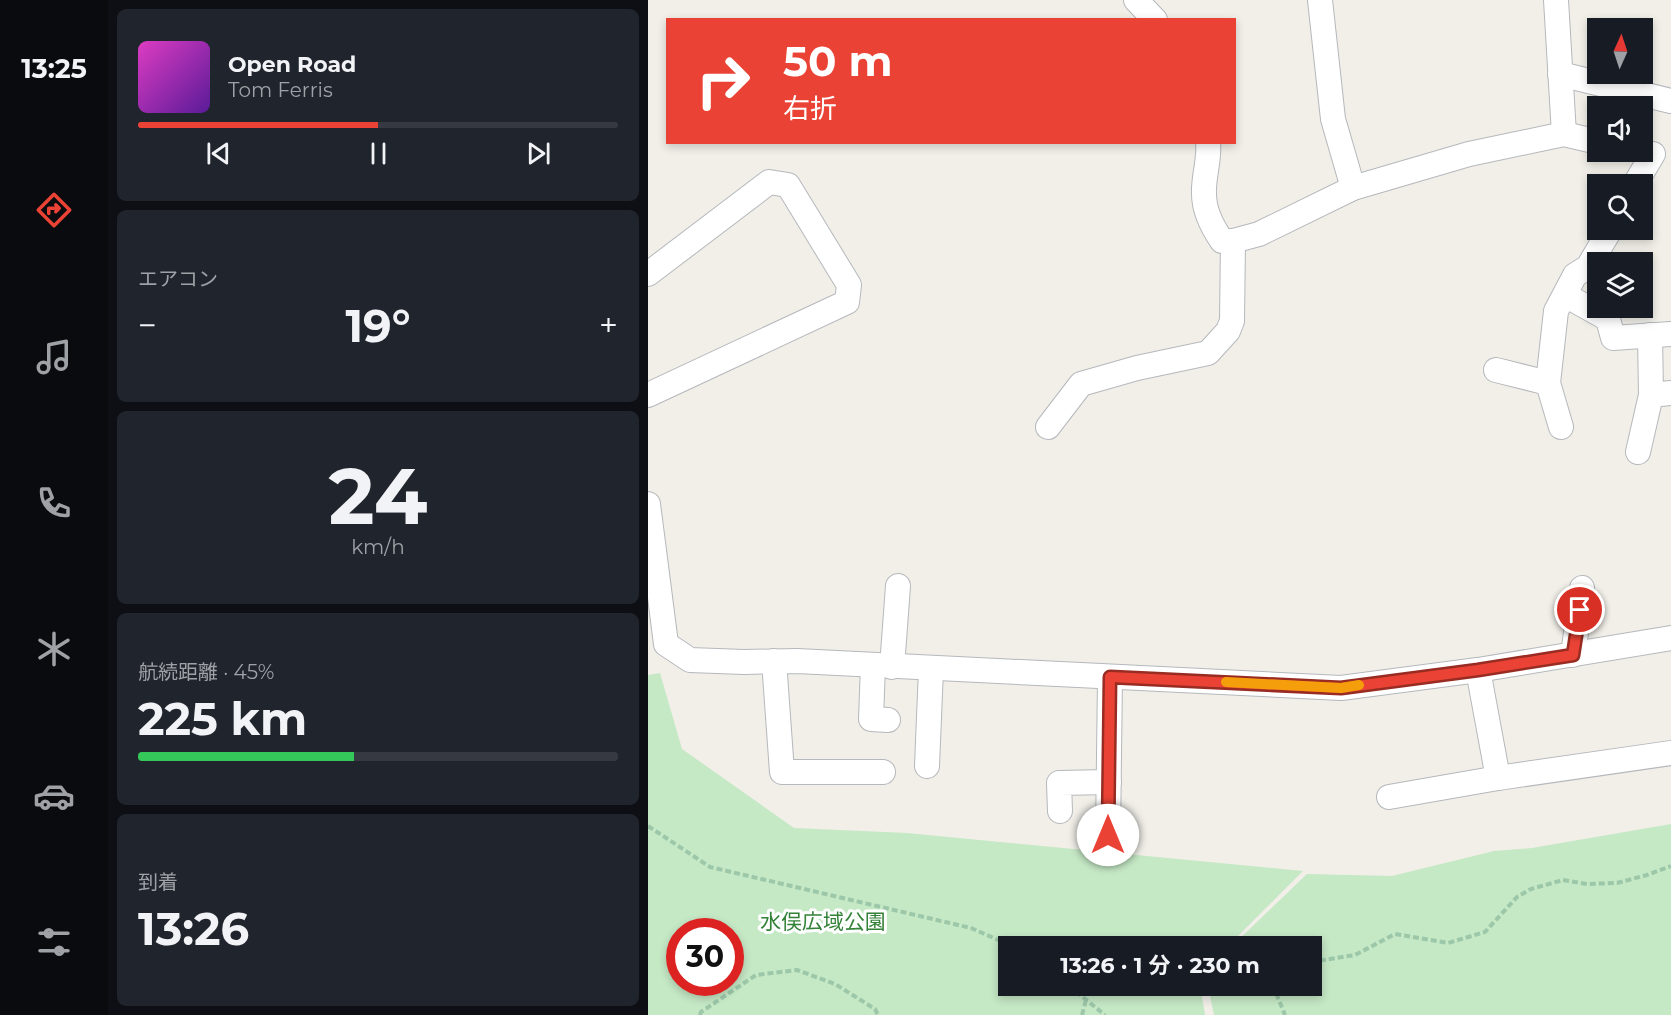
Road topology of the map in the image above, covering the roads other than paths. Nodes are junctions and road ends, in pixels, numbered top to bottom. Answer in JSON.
{"nodes":[{"id":1,"x":1320,"y":0,"type":"edge"},
{"id":2,"x":1556,"y":0,"type":"edge"},
{"id":3,"x":1560,"y":75,"type":"junction"},
{"id":4,"x":1671,"y":101,"type":"edge"},
{"id":5,"x":1564,"y":134,"type":"junction"},
{"id":6,"x":1587,"y":139,"type":"edge"},
{"id":7,"x":1208,"y":144,"type":"edge"},
{"id":8,"x":1655,"y":154,"type":"edge"},
{"id":9,"x":1642,"y":174,"type":"edge"},
{"id":10,"x":1353,"y":188,"type":"junction"},
{"id":11,"x":1604,"y":240,"type":"edge"},
{"id":12,"x":1233,"y":241,"type":"junction"},
{"id":13,"x":648,"y":274,"type":"edge"},
{"id":14,"x":1564,"y":294,"type":"junction"},
{"id":15,"x":1660,"y":335,"type":"edge"},
{"id":16,"x":1496,"y":370,"type":"dead end"},
{"id":17,"x":1548,"y":383,"type":"junction"},
{"id":18,"x":648,"y":394,"type":"edge"},
{"id":19,"x":1661,"y":394,"type":"edge"},
{"id":20,"x":1562,"y":427,"type":"dead end"},
{"id":21,"x":1048,"y":428,"type":"dead end"},
{"id":22,"x":1638,"y":452,"type":"dead end"},
{"id":23,"x":648,"y":504,"type":"edge"},
{"id":24,"x":898,"y":586,"type":"dead end"},
{"id":25,"x":1582,"y":588,"type":"dead end"},
{"id":26,"x":1671,"y":638,"type":"edge"},
{"id":27,"x":1573,"y":655,"type":"junction"},
{"id":28,"x":774,"y":661,"type":"junction"},
{"id":29,"x":883,"y":666,"type":"junction"},
{"id":30,"x":931,"y":669,"type":"junction"},
{"id":31,"x":1478,"y":670,"type":"junction"},
{"id":32,"x":1110,"y":677,"type":"junction"},
{"id":33,"x":871,"y":720,"type":"dead end"},
{"id":34,"x":1671,"y":753,"type":"edge"},
{"id":35,"x":927,"y":766,"type":"dead end"},
{"id":36,"x":883,"y":772,"type":"dead end"},
{"id":37,"x":1498,"y":778,"type":"junction"},
{"id":38,"x":1109,"y":782,"type":"junction"},
{"id":39,"x":1389,"y":797,"type":"dead end"},
{"id":40,"x":1060,"y":811,"type":"dead end"},
{"id":41,"x":1108,"y":835,"type":"dead end"}],
"edges":[{"from":1,"to":10,"type":"street"},
{"from":2,"to":3,"type":"street"},
{"from":3,"to":4,"type":"street"},
{"from":3,"to":5,"type":"street"},
{"from":5,"to":6,"type":"street"},
{"from":5,"to":10,"type":"street"},
{"from":7,"to":12,"type":"street"},
{"from":8,"to":9,"type":"street"},
{"from":10,"to":12,"type":"street"},
{"from":11,"to":14,"type":"street"},
{"from":12,"to":21,"type":"street"},
{"from":13,"to":18,"type":"street"},
{"from":14,"to":15,"type":"street"},
{"from":14,"to":17,"type":"street"},
{"from":15,"to":19,"type":"street"},
{"from":16,"to":17,"type":"street"},
{"from":17,"to":20,"type":"street"},
{"from":19,"to":22,"type":"street"},
{"from":23,"to":28,"type":"street"},
{"from":24,"to":29,"type":"street"},
{"from":25,"to":27,"type":"street"},
{"from":26,"to":27,"type":"street"},
{"from":27,"to":31,"type":"street"},
{"from":28,"to":29,"type":"street"},
{"from":28,"to":36,"type":"street"},
{"from":29,"to":30,"type":"street"},
{"from":29,"to":33,"type":"street"},
{"from":30,"to":32,"type":"street"},
{"from":30,"to":35,"type":"street"},
{"from":31,"to":32,"type":"street"},
{"from":31,"to":37,"type":"street"},
{"from":32,"to":38,"type":"street"},
{"from":34,"to":37,"type":"street"},
{"from":37,"to":39,"type":"street"},
{"from":38,"to":40,"type":"street"},
{"from":38,"to":41,"type":"street"}]}
